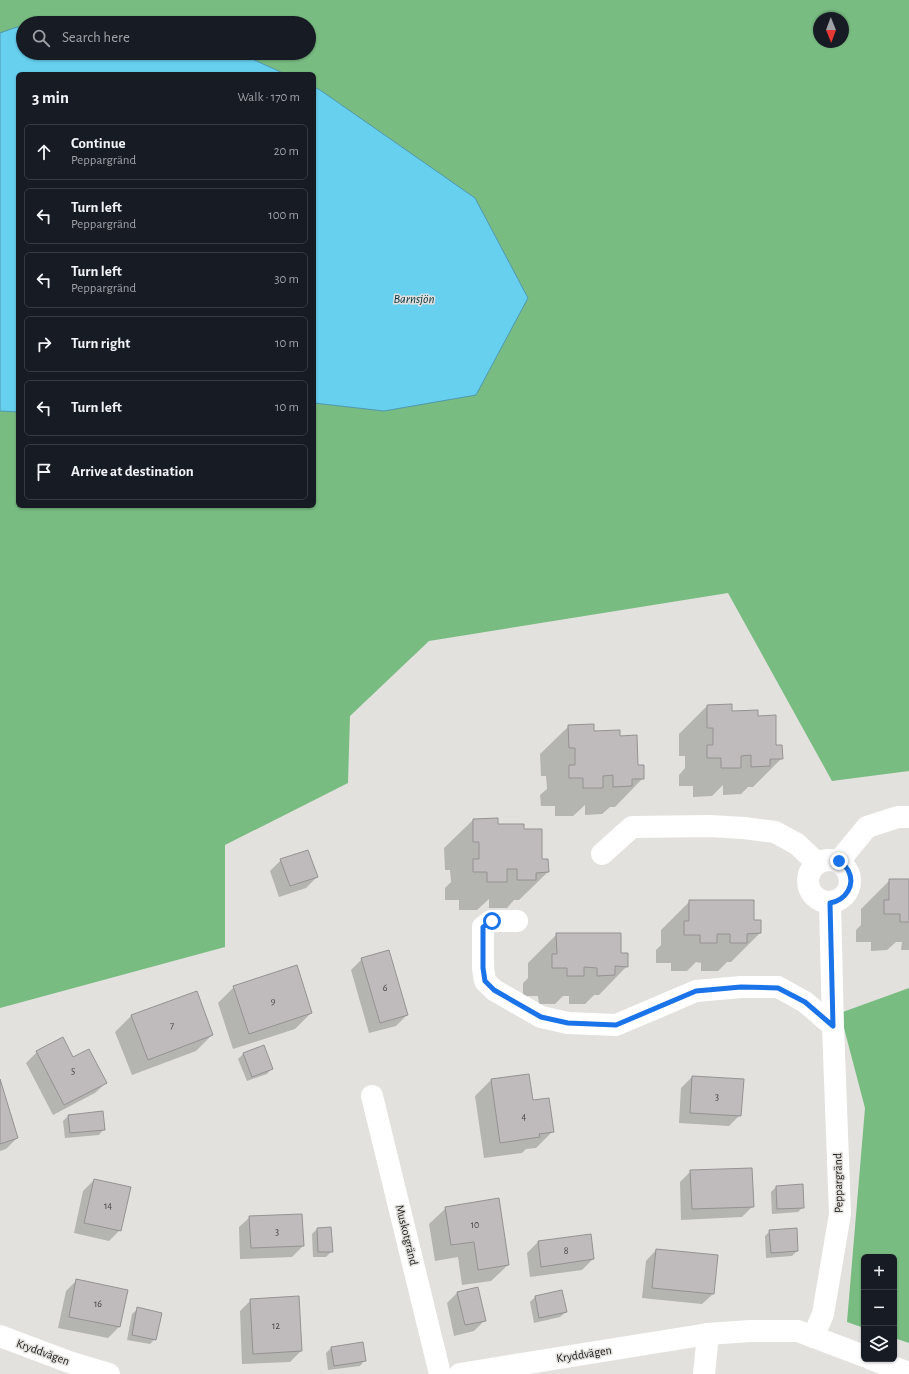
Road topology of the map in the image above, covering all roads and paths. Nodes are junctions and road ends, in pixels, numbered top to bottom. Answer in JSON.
{"nodes":[{"id":1,"x":909,"y":817,"type":"edge"},
{"id":2,"x":602,"y":854,"type":"dead end"},
{"id":3,"x":839,"y":861,"type":"junction"},
{"id":4,"x":817,"y":863,"type":"junction"},
{"id":5,"x":830,"y":903,"type":"junction"},
{"id":6,"x":517,"y":920,"type":"dead end"},
{"id":7,"x":833,"y":1026,"type":"junction"},
{"id":8,"x":372,"y":1096,"type":"dead end"},
{"id":9,"x":708,"y":1334,"type":"junction"},
{"id":10,"x":0,"y":1336,"type":"edge"},
{"id":11,"x":813,"y":1337,"type":"junction"},
{"id":12,"x":861,"y":1355,"type":"edge"},
{"id":13,"x":879,"y":1362,"type":"edge"},
{"id":14,"x":909,"y":1373,"type":"edge"},
{"id":15,"x":109,"y":1374,"type":"edge"},
{"id":16,"x":440,"y":1374,"type":"edge"},
{"id":17,"x":460,"y":1374,"type":"edge"},
{"id":18,"x":704,"y":1374,"type":"edge"}],
"edges":[{"from":1,"to":3,"type":"street"},
{"from":2,"to":4,"type":"street"},
{"from":3,"to":4,"type":"street"},
{"from":3,"to":5,"type":"street"},
{"from":4,"to":5,"type":"street"},
{"from":5,"to":7,"type":"street","name":"Peppargränd"},
{"from":6,"to":7,"type":"street"},
{"from":7,"to":11,"type":"street","name":"Peppargränd"},
{"from":8,"to":16,"type":"street","name":"Muskotgränd"},
{"from":9,"to":11,"type":"street","name":"Kryddvägen"},
{"from":9,"to":17,"type":"street","name":"Kryddvägen"},
{"from":9,"to":18,"type":"street"},
{"from":10,"to":15,"type":"street","name":"Kryddvägen"},
{"from":11,"to":12,"type":"street","name":"Kryddvägen"},
{"from":13,"to":14,"type":"street"}]}
